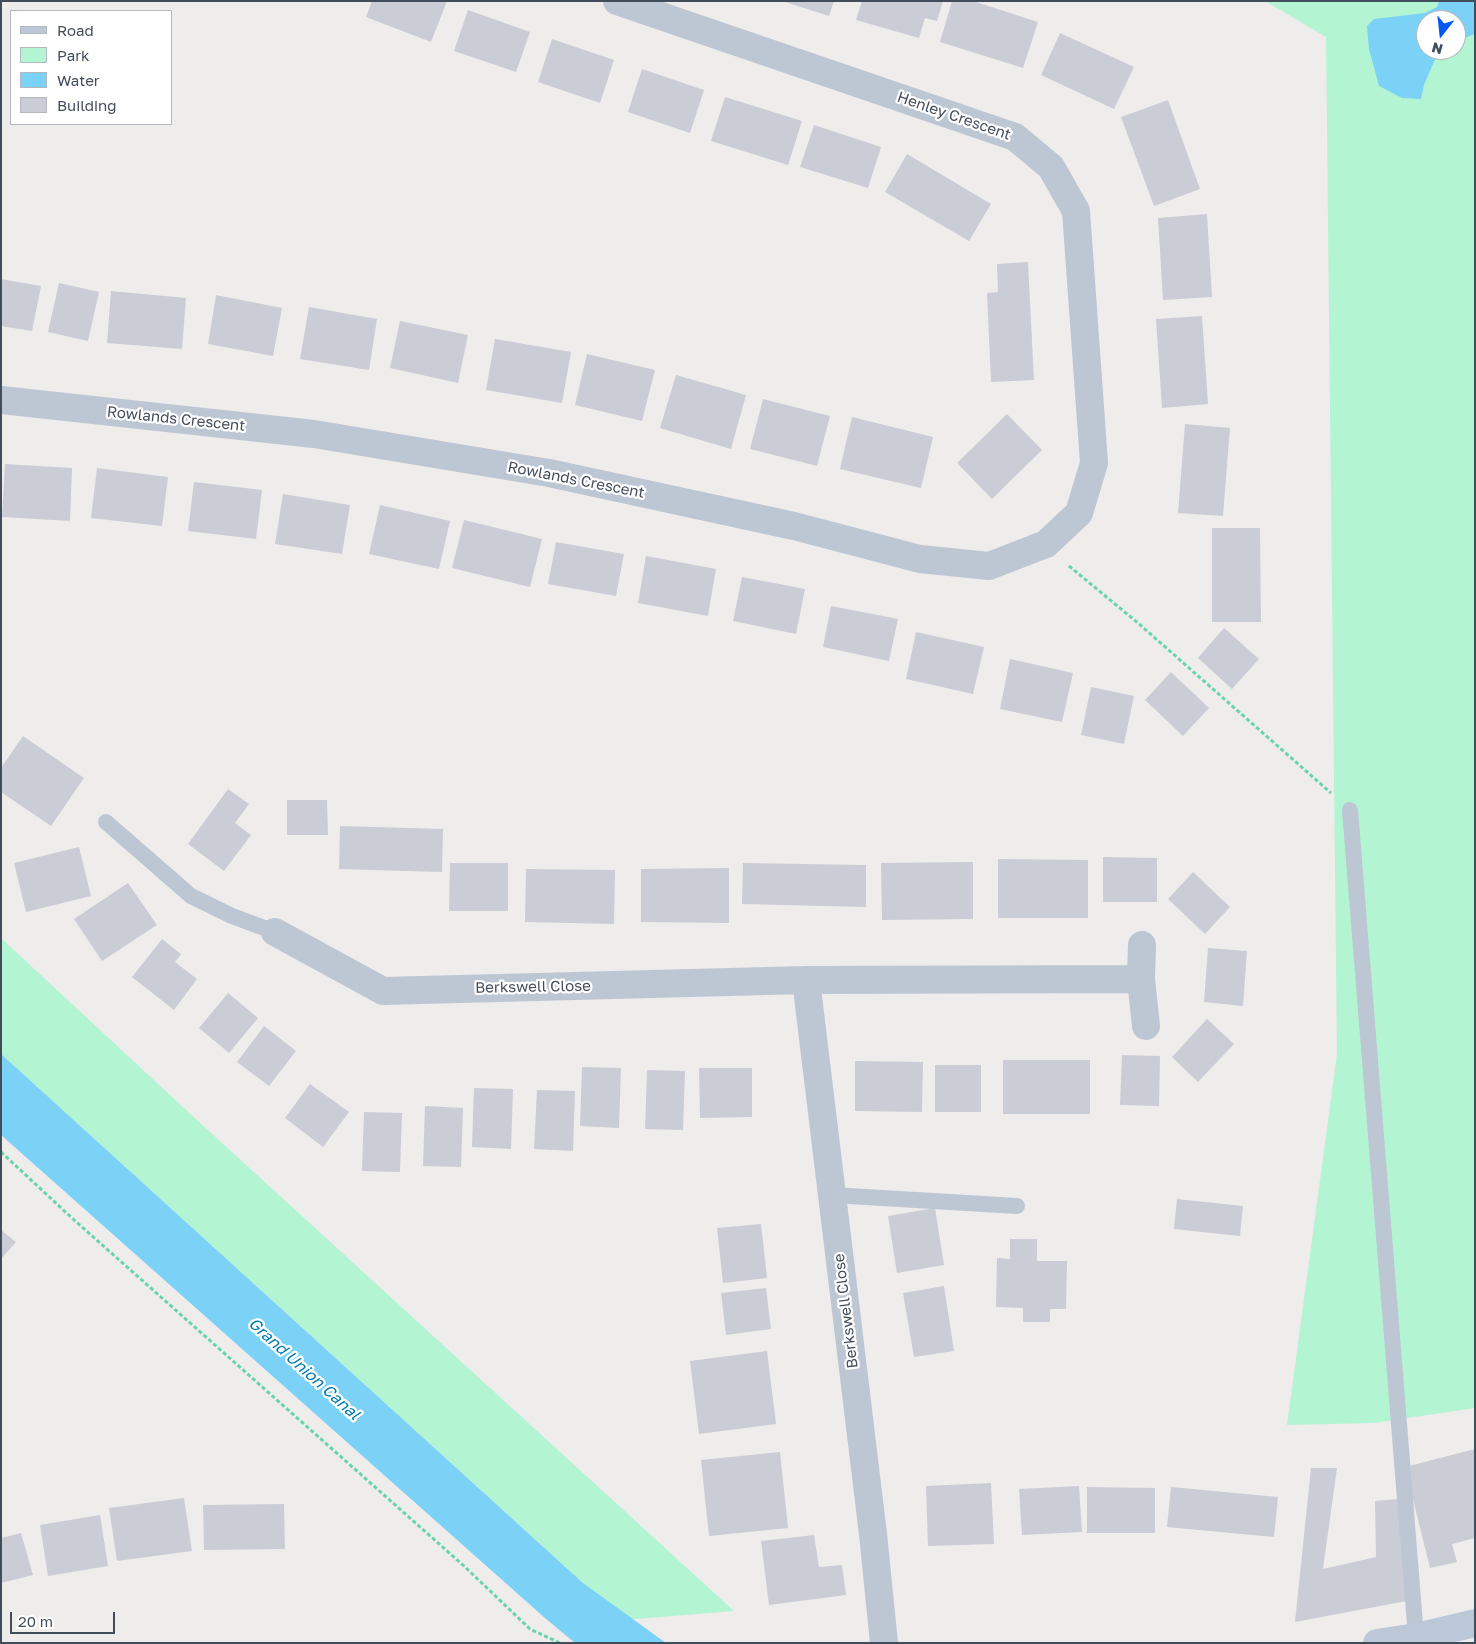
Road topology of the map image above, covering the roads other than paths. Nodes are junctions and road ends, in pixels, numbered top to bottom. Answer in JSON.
{"nodes":[{"id":1,"x":617,"y":1,"type":"edge"},
{"id":2,"x":1,"y":400,"type":"edge"},
{"id":3,"x":1094,"y":463,"type":"joint"},
{"id":4,"x":1350,"y":810,"type":"road end"},
{"id":5,"x":106,"y":822,"type":"dead end"},
{"id":6,"x":275,"y":932,"type":"joint"},
{"id":7,"x":1142,"y":945,"type":"dead end"},
{"id":8,"x":1141,"y":979,"type":"junction"},
{"id":9,"x":806,"y":980,"type":"junction"},
{"id":10,"x":1146,"y":1026,"type":"dead end"},
{"id":11,"x":832,"y":1195,"type":"junction"},
{"id":12,"x":1017,"y":1206,"type":"dead end"},
{"id":13,"x":1475,"y":1623,"type":"edge"},
{"id":14,"x":1416,"y":1637,"type":"junction"},
{"id":15,"x":884,"y":1643,"type":"edge"},
{"id":16,"x":1377,"y":1643,"type":"edge"}],
"edges":[{"from":1,"to":3,"type":"street","name":"Henley Crescent"},
{"from":2,"to":3,"type":"street","name":"Rowlands Crescent"},
{"from":4,"to":14,"type":"lane"},
{"from":5,"to":6,"type":"lane"},
{"from":6,"to":9,"type":"street","name":"Berkswell Close"},
{"from":7,"to":8,"type":"street"},
{"from":8,"to":9,"type":"street","name":"Berkswell Close"},
{"from":8,"to":10,"type":"street"},
{"from":9,"to":11,"type":"street","name":"Berkswell Close"},
{"from":11,"to":12,"type":"lane"},
{"from":11,"to":15,"type":"street","name":"Berkswell Close"},
{"from":13,"to":14,"type":"street"},
{"from":14,"to":16,"type":"street"}]}
